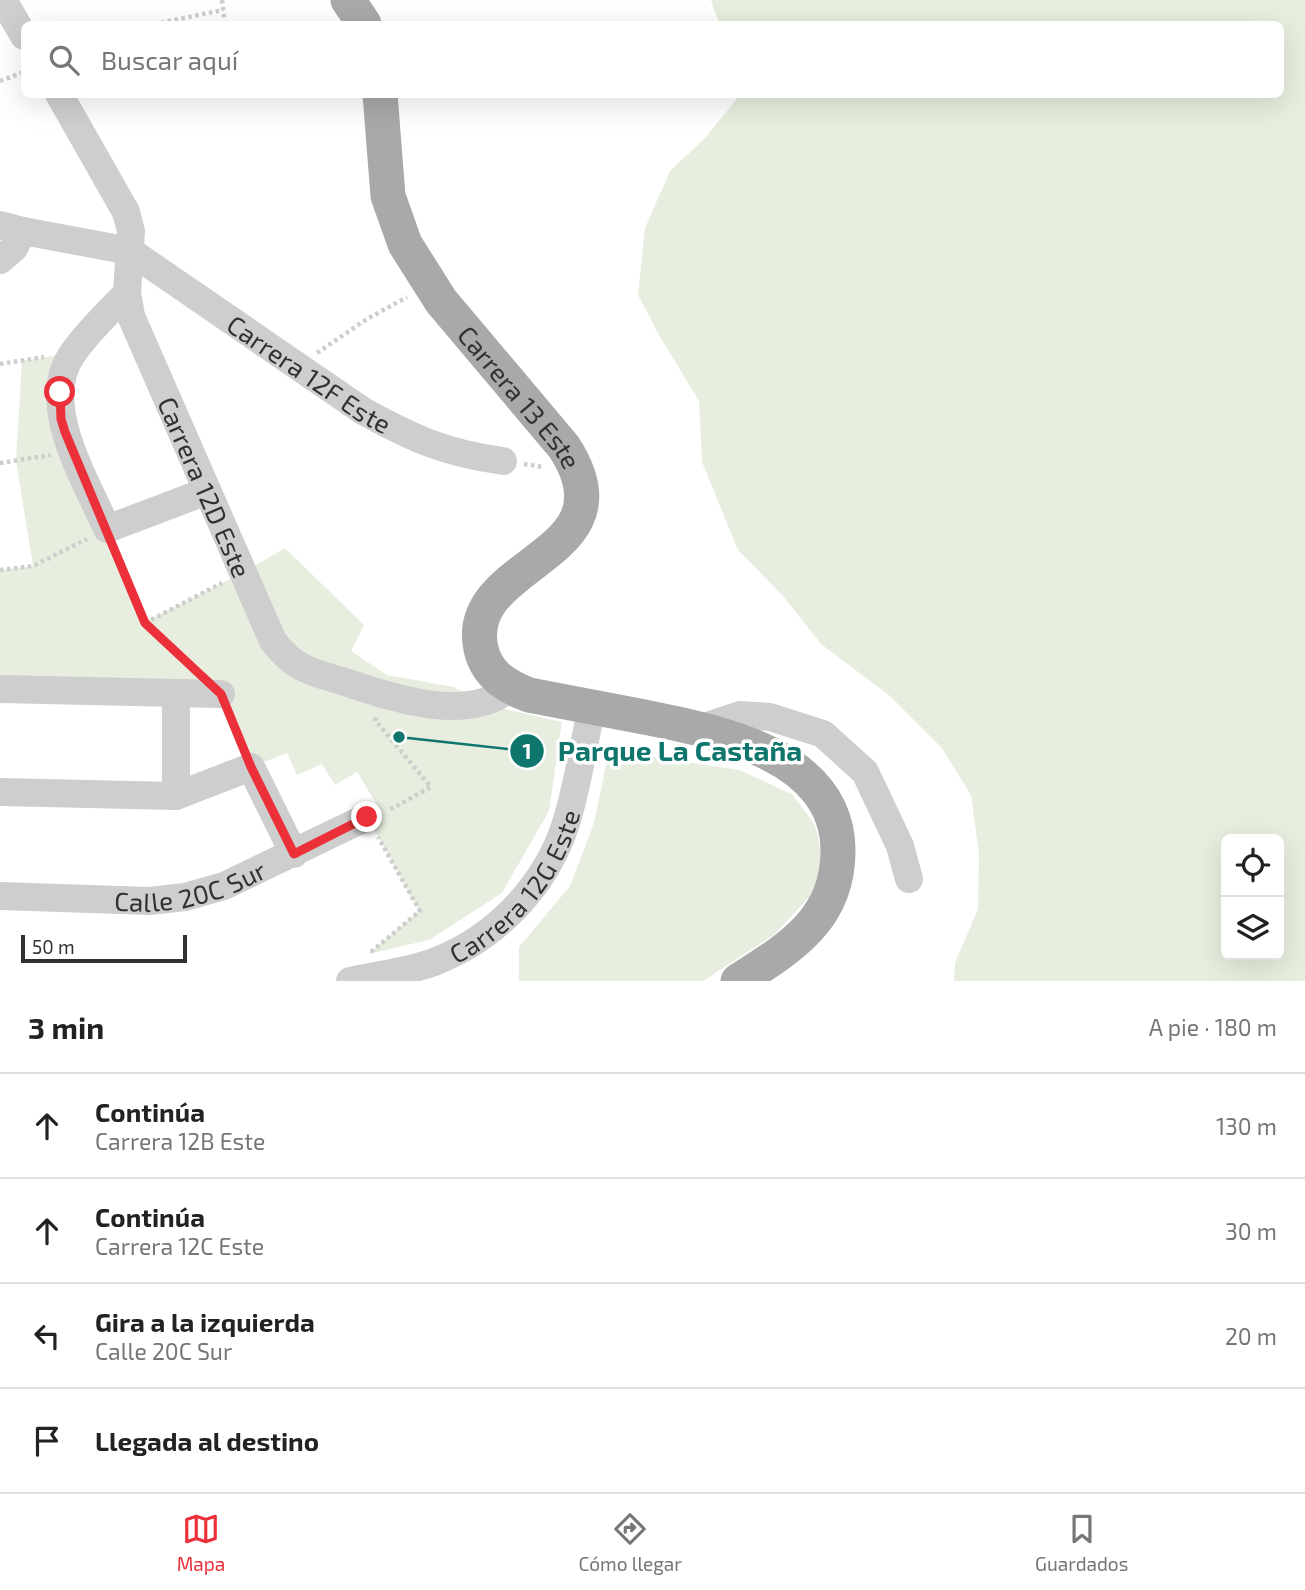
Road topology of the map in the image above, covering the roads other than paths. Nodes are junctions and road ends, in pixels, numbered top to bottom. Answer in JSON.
{"nodes":[{"id":1,"x":348,"y":0,"type":"edge"},
{"id":2,"x":13,"y":3,"type":"edge"},
{"id":3,"x":362,"y":21,"type":"edge"},
{"id":4,"x":21,"y":27,"type":"edge"},
{"id":5,"x":61,"y":98,"type":"edge"},
{"id":6,"x":380,"y":98,"type":"edge"},
{"id":7,"x":12,"y":228,"type":"edge"},
{"id":8,"x":131,"y":251,"type":"junction"},
{"id":9,"x":0,"y":260,"type":"edge"},
{"id":10,"x":127,"y":293,"type":"junction"},
{"id":11,"x":503,"y":461,"type":"dead end"},
{"id":12,"x":207,"y":491,"type":"junction"},
{"id":13,"x":510,"y":688,"type":"junction"},
{"id":14,"x":0,"y":689,"type":"edge"},
{"id":15,"x":176,"y":692,"type":"junction"},
{"id":16,"x":221,"y":694,"type":"road end"},
{"id":17,"x":592,"y":708,"type":"junction"},
{"id":18,"x":701,"y":728,"type":"junction"},
{"id":19,"x":0,"y":792,"type":"edge"},
{"id":20,"x":176,"y":796,"type":"junction"},
{"id":21,"x":367,"y":817,"type":"road end"},
{"id":22,"x":294,"y":854,"type":"junction"},
{"id":23,"x":909,"y":879,"type":"dead end"},
{"id":24,"x":0,"y":896,"type":"edge"},
{"id":25,"x":432,"y":972,"type":"edge"},
{"id":26,"x":350,"y":981,"type":"edge"},
{"id":27,"x":737,"y":981,"type":"edge"}],
"edges":[{"from":1,"to":3,"type":"main road"},
{"from":2,"to":4,"type":"street"},
{"from":5,"to":8,"type":"street","name":"Carrera 12D Este"},
{"from":6,"to":13,"type":"main road","name":"Carrera 13 Este"},
{"from":7,"to":8,"type":"street"},
{"from":7,"to":9,"type":"street"},
{"from":8,"to":10,"type":"street","name":"Carrera 12D Este"},
{"from":8,"to":11,"type":"street","name":"Carrera 12F Este"},
{"from":10,"to":12,"type":"street","name":"Carrera 12D Este"},
{"from":10,"to":12,"type":"street"},
{"from":12,"to":13,"type":"street","name":"Carrera 12D Este"},
{"from":13,"to":17,"type":"main road"},
{"from":14,"to":15,"type":"street"},
{"from":15,"to":16,"type":"street"},
{"from":15,"to":20,"type":"street"},
{"from":17,"to":18,"type":"main road"},
{"from":17,"to":25,"type":"street","name":"Carrera 12G Este"},
{"from":18,"to":23,"type":"street"},
{"from":18,"to":27,"type":"main road"},
{"from":19,"to":20,"type":"street"},
{"from":20,"to":22,"type":"street"},
{"from":21,"to":22,"type":"street","name":"Calle 20C Sur"},
{"from":22,"to":24,"type":"street","name":"Calle 20C Sur"},
{"from":25,"to":26,"type":"street","name":"Carrera 12G Este"}]}
